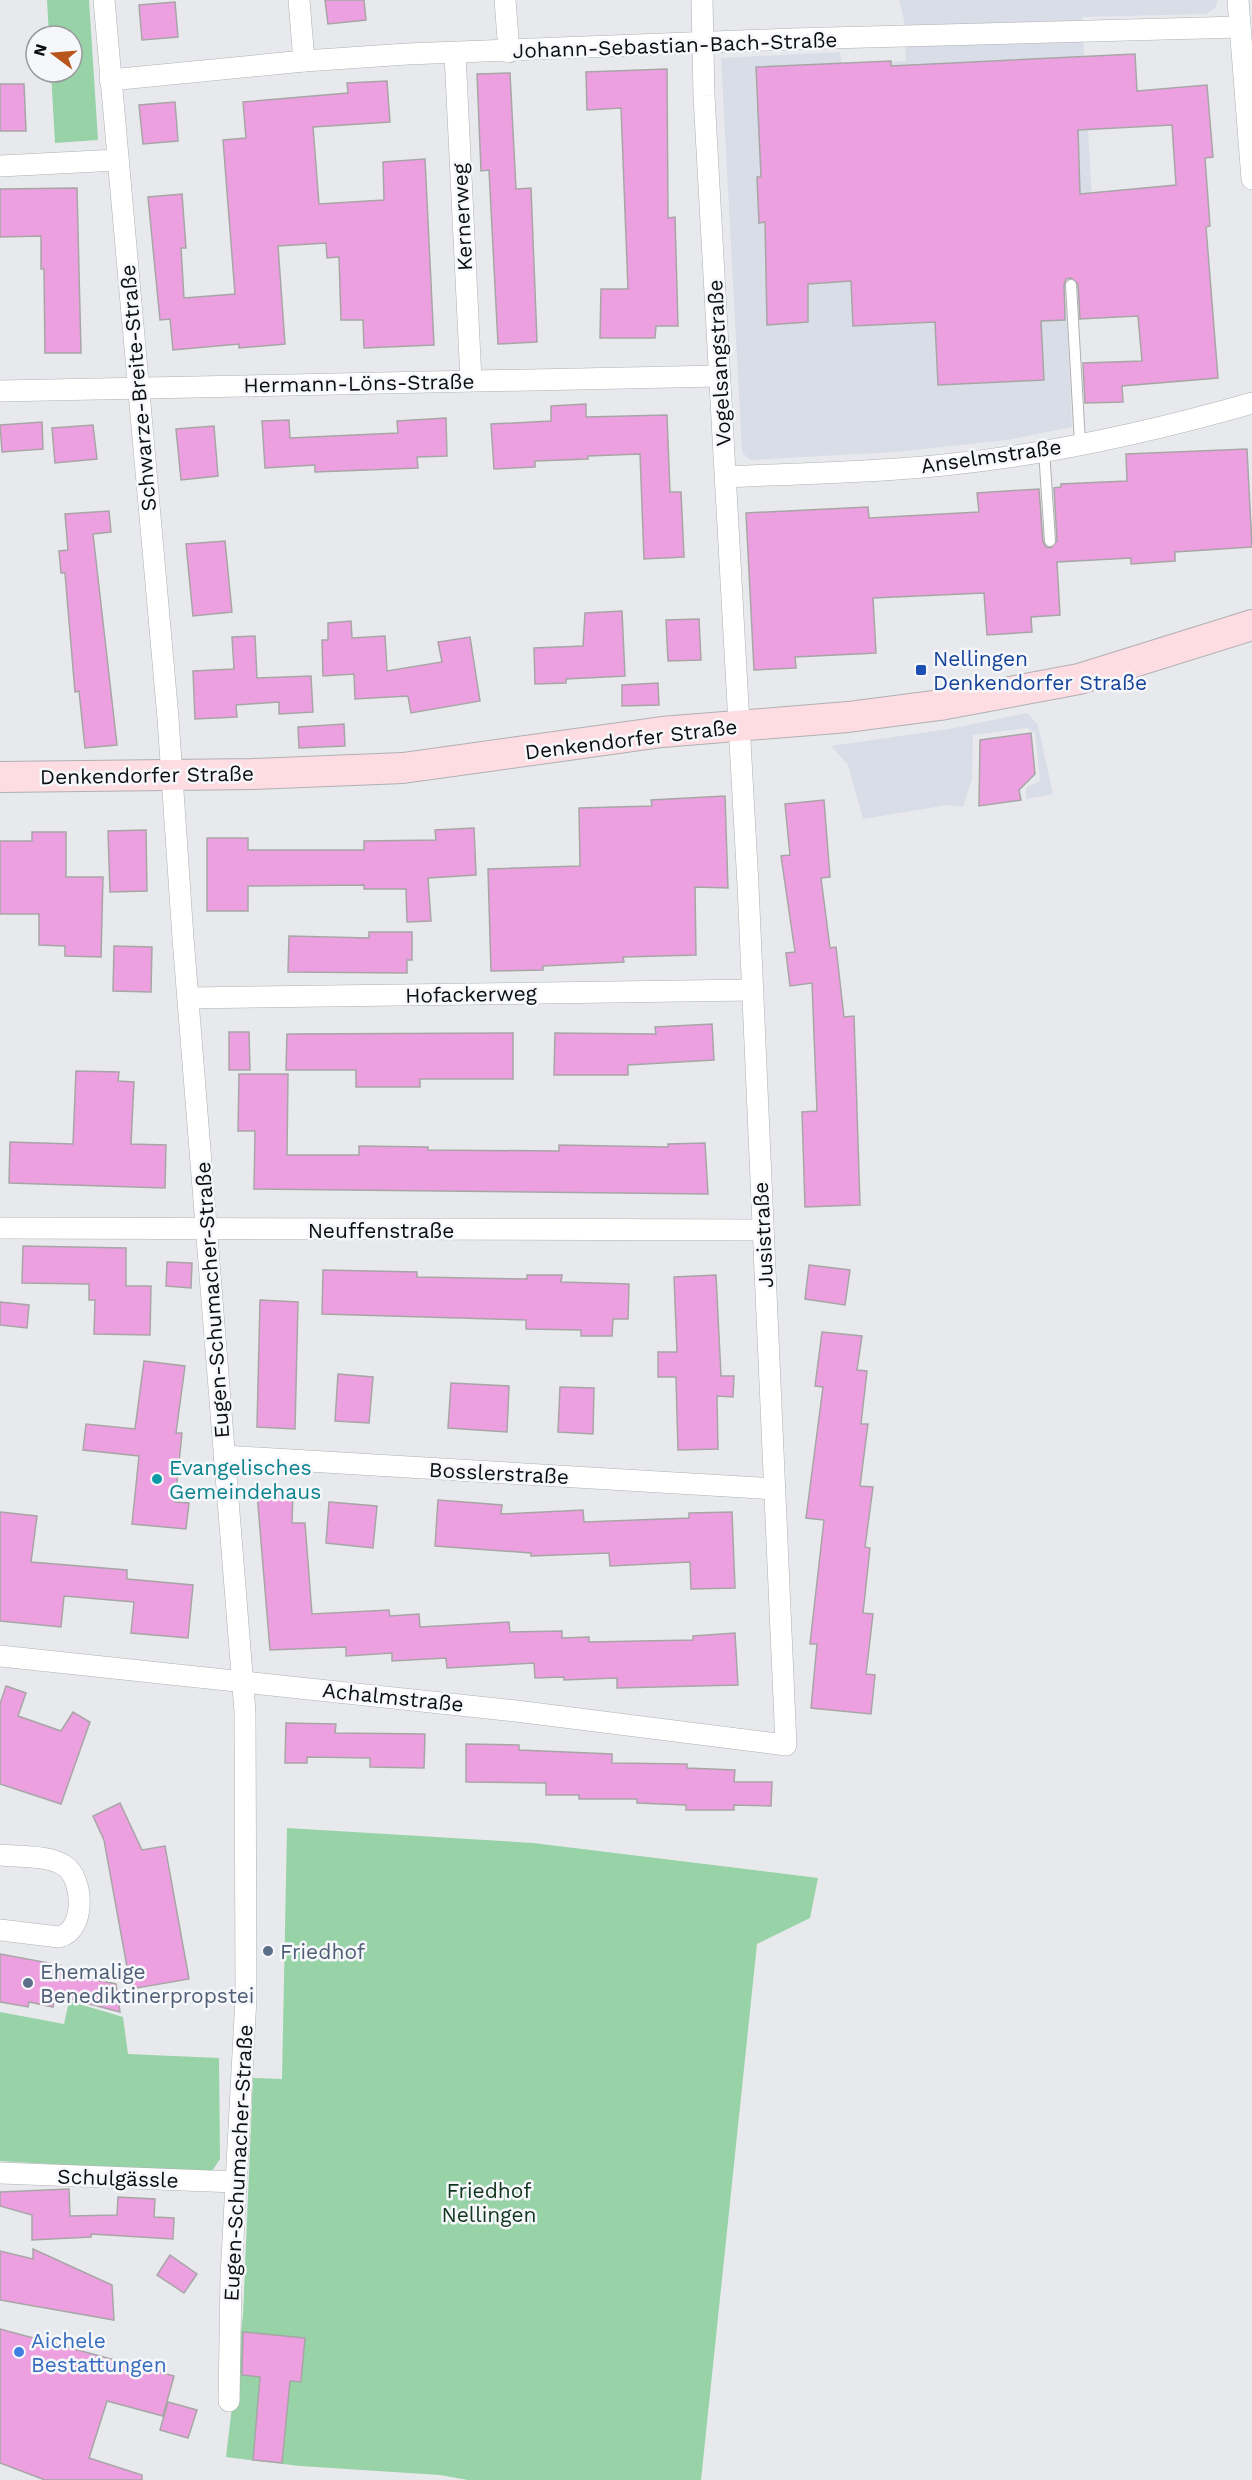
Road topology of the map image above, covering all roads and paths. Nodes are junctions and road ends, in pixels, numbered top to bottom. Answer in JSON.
{"nodes":[{"id":1,"x":104,"y":0,"type":"edge"},
{"id":2,"x":299,"y":0,"type":"edge"},
{"id":3,"x":505,"y":0,"type":"edge"},
{"id":4,"x":702,"y":0,"type":"edge"},
{"id":5,"x":1238,"y":0,"type":"edge"},
{"id":6,"x":1240,"y":27,"type":"junction"},
{"id":7,"x":703,"y":43,"type":"junction"},
{"id":8,"x":509,"y":52,"type":"junction"},
{"id":9,"x":455,"y":54,"type":"junction"},
{"id":10,"x":304,"y":61,"type":"junction"},
{"id":11,"x":110,"y":80,"type":"junction"},
{"id":12,"x":118,"y":160,"type":"junction"},
{"id":13,"x":0,"y":166,"type":"edge"},
{"id":14,"x":1252,"y":179,"type":"edge"},
{"id":15,"x":1071,"y":285,"type":"dead end"},
{"id":16,"x":719,"y":376,"type":"junction"},
{"id":17,"x":471,"y":380,"type":"junction"},
{"id":18,"x":139,"y":388,"type":"junction"},
{"id":19,"x":0,"y":391,"type":"edge"},
{"id":20,"x":1252,"y":403,"type":"edge"},
{"id":21,"x":1080,"y":443,"type":"junction"},
{"id":22,"x":1044,"y":450,"type":"junction"},
{"id":23,"x":726,"y":477,"type":"junction"},
{"id":24,"x":1050,"y":541,"type":"dead end"},
{"id":25,"x":1252,"y":625,"type":"edge"},
{"id":26,"x":739,"y":726,"type":"junction"},
{"id":27,"x":172,"y":775,"type":"junction"},
{"id":28,"x":0,"y":777,"type":"edge"},
{"id":29,"x":752,"y":990,"type":"junction"},
{"id":30,"x":189,"y":998,"type":"junction"},
{"id":31,"x":0,"y":1228,"type":"edge"},
{"id":32,"x":206,"y":1229,"type":"junction"},
{"id":33,"x":762,"y":1230,"type":"junction"},
{"id":34,"x":224,"y":1456,"type":"junction"},
{"id":35,"x":775,"y":1489,"type":"junction"},
{"id":36,"x":0,"y":1656,"type":"edge"},
{"id":37,"x":240,"y":1680,"type":"junction"},
{"id":38,"x":786,"y":1745,"type":"joint"},
{"id":39,"x":0,"y":1855,"type":"edge"},
{"id":40,"x":0,"y":1930,"type":"edge"},
{"id":41,"x":0,"y":2173,"type":"edge"},
{"id":42,"x":236,"y":2182,"type":"junction"},
{"id":43,"x":229,"y":2401,"type":"dead end"}],
"edges":[{"from":1,"to":11,"type":"street","name":"Schwarze-Breite-Straße"},
{"from":2,"to":10,"type":"street"},
{"from":3,"to":8,"type":"street"},
{"from":4,"to":7,"type":"street","name":"Vogelsangstraße"},
{"from":5,"to":6,"type":"street"},
{"from":6,"to":7,"type":"street","name":"Johann-Sebastian-Bach-Straße"},
{"from":6,"to":14,"type":"street"},
{"from":7,"to":8,"type":"street","name":"Johann-Sebastian-Bach-Straße"},
{"from":7,"to":16,"type":"street","name":"Vogelsangstraße"},
{"from":8,"to":9,"type":"street","name":"Johann-Sebastian-Bach-Straße"},
{"from":9,"to":10,"type":"street","name":"Johann-Sebastian-Bach-Straße"},
{"from":9,"to":17,"type":"street","name":"Kernerweg"},
{"from":10,"to":11,"type":"street","name":"Johann-Sebastian-Bach-Straße"},
{"from":11,"to":12,"type":"street","name":"Schwarze-Breite-Straße"},
{"from":12,"to":13,"type":"street"},
{"from":12,"to":18,"type":"street","name":"Schwarze-Breite-Straße"},
{"from":15,"to":21,"type":"lane"},
{"from":16,"to":17,"type":"street","name":"Hermann-Löns-Straße"},
{"from":16,"to":23,"type":"street","name":"Vogelsangstraße"},
{"from":17,"to":18,"type":"street","name":"Hermann-Löns-Straße"},
{"from":18,"to":19,"type":"street","name":"Hermann-Löns-Straße"},
{"from":18,"to":27,"type":"street","name":"Schwarze-Breite-Straße"},
{"from":20,"to":21,"type":"street","name":"Anselmstraße"},
{"from":21,"to":22,"type":"street","name":"Anselmstraße"},
{"from":22,"to":23,"type":"street","name":"Anselmstraße"},
{"from":22,"to":24,"type":"lane"},
{"from":23,"to":26,"type":"street","name":"Vogelsangstraße"},
{"from":25,"to":26,"type":"main road","name":"Denkendorfer Straße"},
{"from":26,"to":27,"type":"main road","name":"Denkendorfer Straße"},
{"from":26,"to":29,"type":"street","name":"Jusistraße"},
{"from":27,"to":28,"type":"main road","name":"Denkendorfer Straße"},
{"from":27,"to":30,"type":"street","name":"Eugen-Schumacher-Straße"},
{"from":29,"to":30,"type":"street","name":"Hofackerweg"},
{"from":29,"to":33,"type":"street","name":"Jusistraße"},
{"from":30,"to":32,"type":"street","name":"Eugen-Schumacher-Straße"},
{"from":31,"to":32,"type":"street","name":"Neuffenstraße"},
{"from":32,"to":33,"type":"street","name":"Neuffenstraße"},
{"from":32,"to":34,"type":"street","name":"Eugen-Schumacher-Straße"},
{"from":33,"to":35,"type":"street","name":"Jusistraße"},
{"from":34,"to":35,"type":"street","name":"Bosslerstraße"},
{"from":34,"to":37,"type":"street","name":"Eugen-Schumacher-Straße"},
{"from":35,"to":38,"type":"street","name":"Jusistraße"},
{"from":36,"to":37,"type":"street","name":"Achalmstraße"},
{"from":37,"to":38,"type":"street","name":"Achalmstraße"},
{"from":37,"to":42,"type":"street","name":"Eugen-Schumacher-Straße"},
{"from":39,"to":40,"type":"street"},
{"from":41,"to":42,"type":"street","name":"Schulgässle"},
{"from":42,"to":43,"type":"street","name":"Eugen-Schumacher-Straße"}]}
